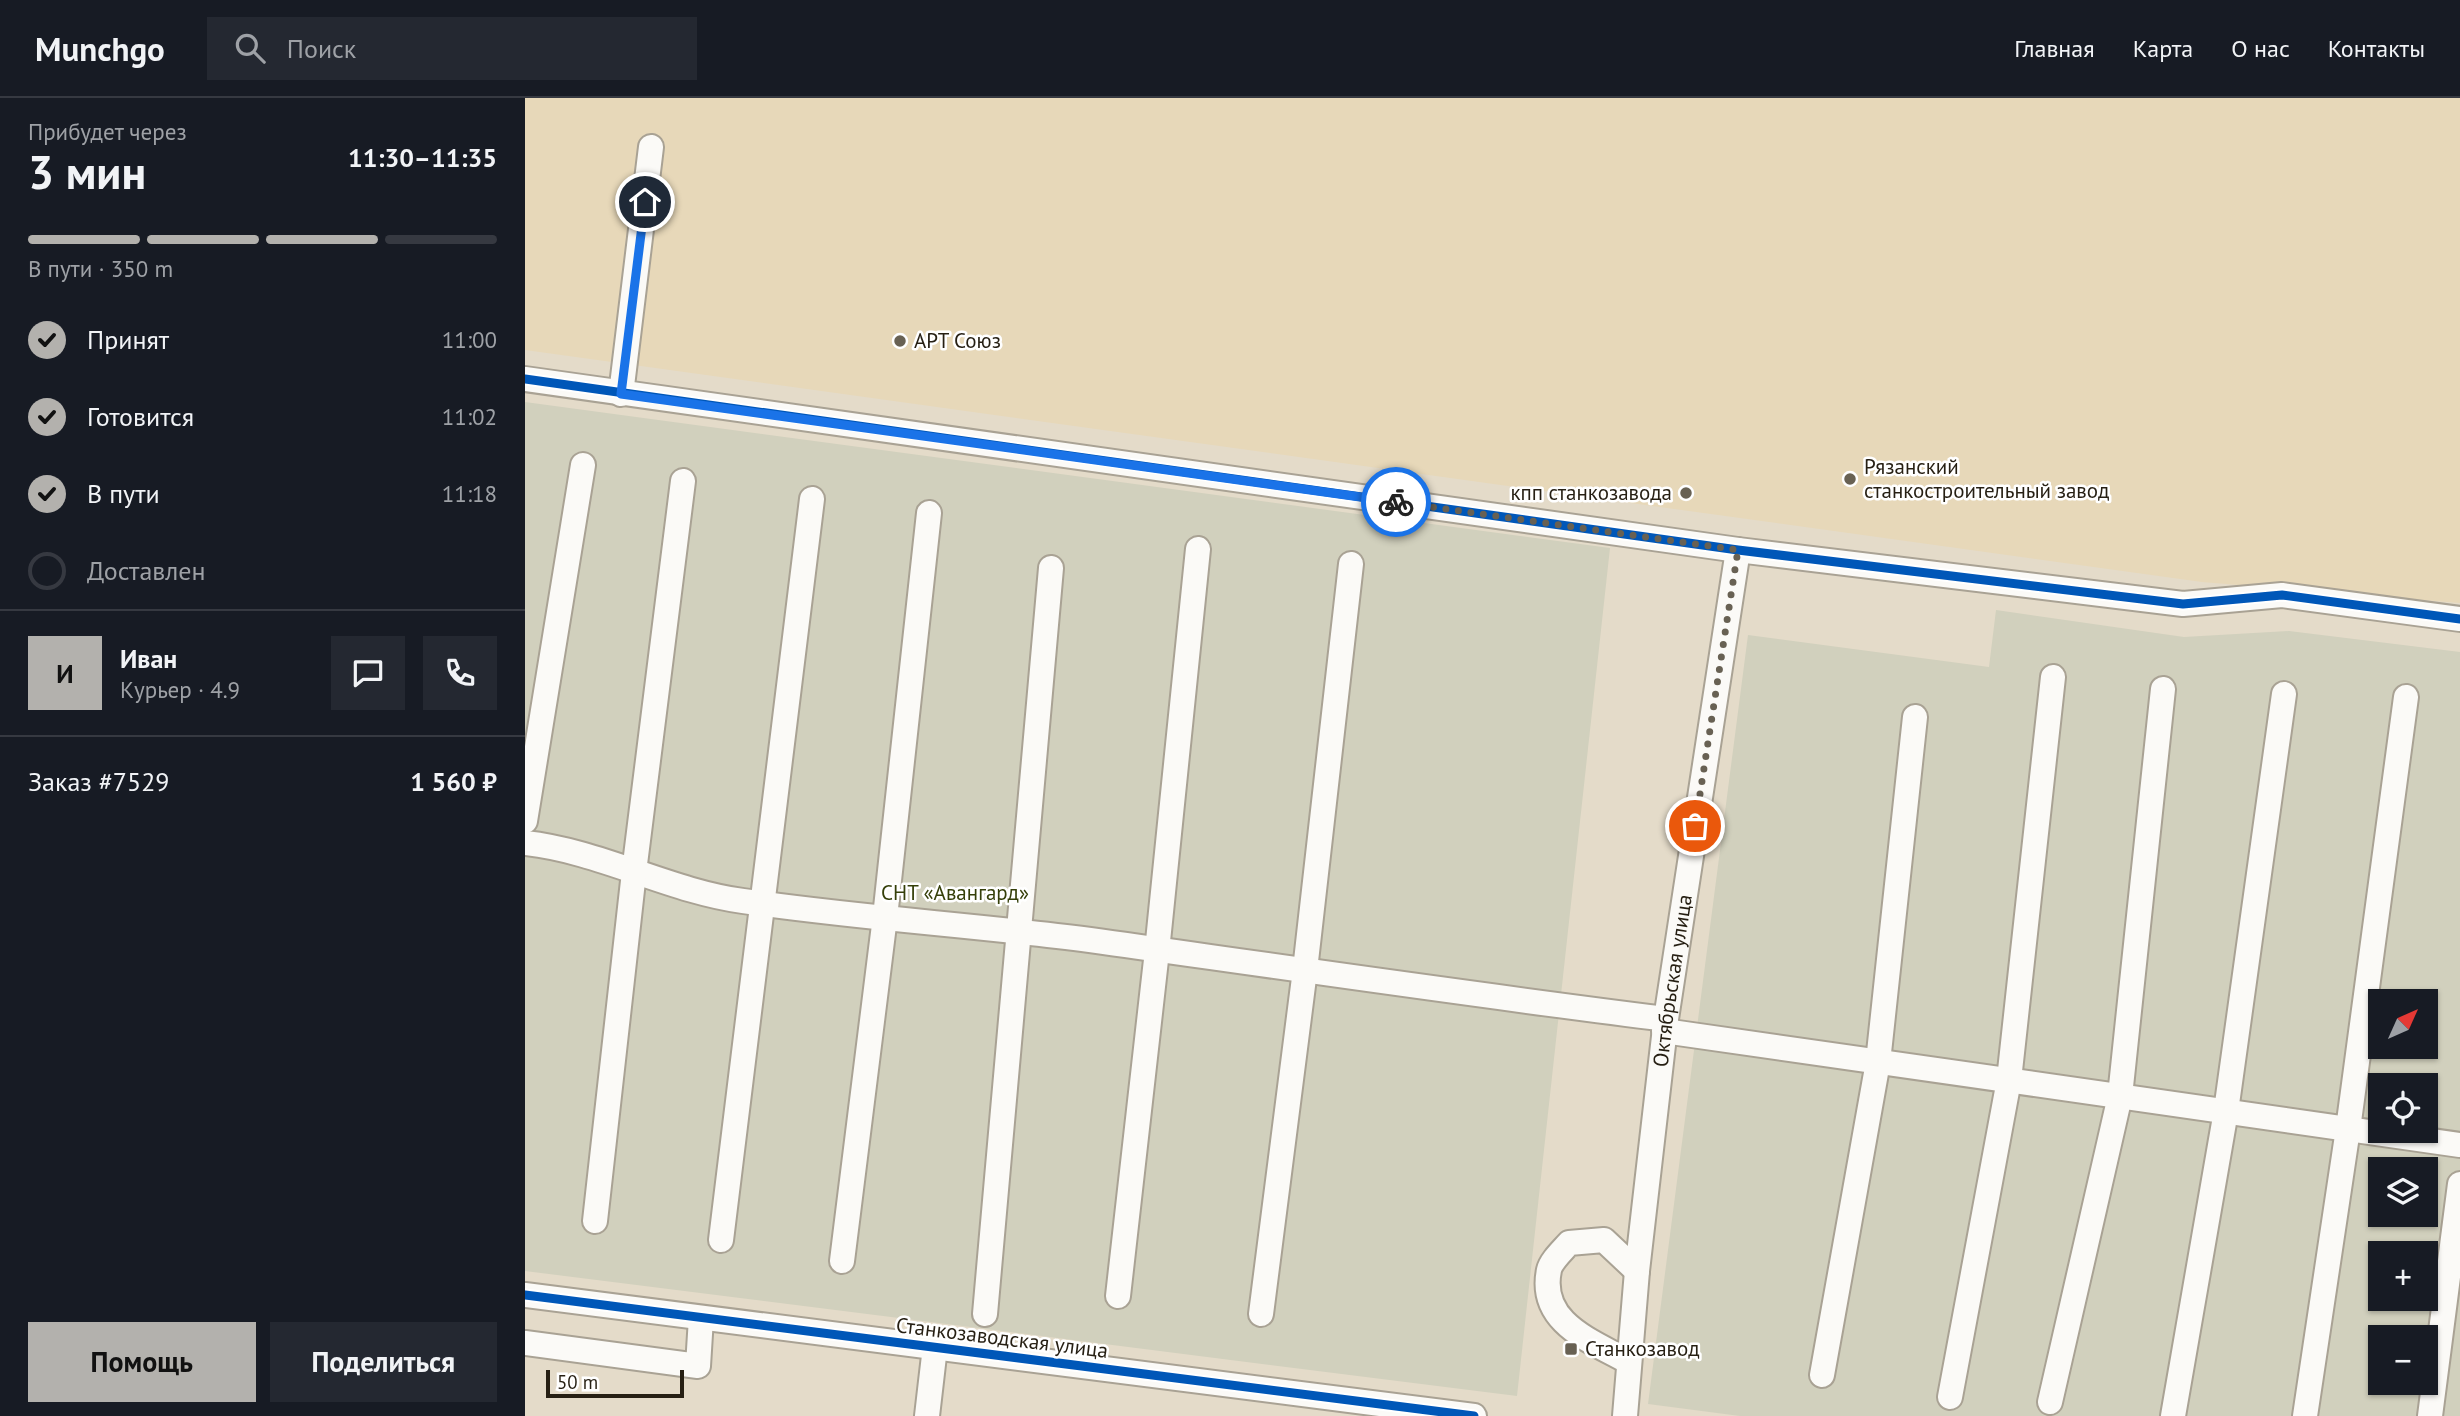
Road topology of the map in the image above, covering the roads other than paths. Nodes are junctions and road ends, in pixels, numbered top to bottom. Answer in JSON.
{"nodes":[{"id":1,"x":651,"y":147,"type":"dead end"},
{"id":2,"x":525,"y":379,"type":"edge"},
{"id":3,"x":621,"y":394,"type":"junction"},
{"id":4,"x":583,"y":465,"type":"dead end"},
{"id":5,"x":683,"y":481,"type":"dead end"},
{"id":6,"x":812,"y":499,"type":"dead end"},
{"id":7,"x":929,"y":513,"type":"dead end"},
{"id":8,"x":1198,"y":549,"type":"dead end"},
{"id":9,"x":1738,"y":550,"type":"junction"},
{"id":10,"x":1351,"y":564,"type":"dead end"},
{"id":11,"x":1051,"y":568,"type":"dead end"},
{"id":12,"x":2460,"y":619,"type":"edge"},
{"id":13,"x":2053,"y":677,"type":"dead end"},
{"id":14,"x":2163,"y":689,"type":"dead end"},
{"id":15,"x":2284,"y":694,"type":"dead end"},
{"id":16,"x":2406,"y":697,"type":"dead end"},
{"id":17,"x":1915,"y":717,"type":"dead end"},
{"id":18,"x":525,"y":821,"type":"edge"},
{"id":19,"x":525,"y":843,"type":"edge"},
{"id":20,"x":634,"y":872,"type":"junction"},
{"id":21,"x":762,"y":903,"type":"junction"},
{"id":22,"x":885,"y":917,"type":"junction"},
{"id":23,"x":1020,"y":933,"type":"junction"},
{"id":24,"x":1157,"y":951,"type":"junction"},
{"id":25,"x":1305,"y":970,"type":"junction"},
{"id":26,"x":1665,"y":1025,"type":"junction"},
{"id":27,"x":1878,"y":1062,"type":"junction"},
{"id":28,"x":2009,"y":1080,"type":"junction"},
{"id":29,"x":2120,"y":1096,"type":"junction"},
{"id":30,"x":2226,"y":1111,"type":"junction"},
{"id":31,"x":2348,"y":1129,"type":"junction"},
{"id":32,"x":2460,"y":1145,"type":"edge"},
{"id":33,"x":2460,"y":1184,"type":"edge"},
{"id":34,"x":595,"y":1222,"type":"dead end"},
{"id":35,"x":721,"y":1240,"type":"dead end"},
{"id":36,"x":842,"y":1262,"type":"dead end"},
{"id":37,"x":1637,"y":1271,"type":"junction"},
{"id":38,"x":525,"y":1295,"type":"edge"},
{"id":39,"x":1118,"y":1296,"type":"dead end"},
{"id":40,"x":985,"y":1314,"type":"dead end"},
{"id":41,"x":1261,"y":1314,"type":"dead end"},
{"id":42,"x":701,"y":1318,"type":"junction"},
{"id":43,"x":525,"y":1343,"type":"edge"},
{"id":44,"x":935,"y":1347,"type":"junction"},
{"id":45,"x":1629,"y":1362,"type":"junction"},
{"id":46,"x":1822,"y":1375,"type":"dead end"},
{"id":47,"x":1950,"y":1397,"type":"dead end"},
{"id":48,"x":2050,"y":1402,"type":"dead end"},
{"id":49,"x":927,"y":1416,"type":"edge"},
{"id":50,"x":1474,"y":1416,"type":"edge"},
{"id":51,"x":1625,"y":1416,"type":"edge"},
{"id":52,"x":2173,"y":1416,"type":"edge"},
{"id":53,"x":2305,"y":1416,"type":"edge"},
{"id":54,"x":2430,"y":1416,"type":"edge"}],
"edges":[{"from":1,"to":3,"type":"street"},
{"from":2,"to":3,"type":"street"},
{"from":3,"to":9,"type":"street"},
{"from":4,"to":18,"type":"street"},
{"from":5,"to":20,"type":"street"},
{"from":6,"to":21,"type":"street"},
{"from":7,"to":22,"type":"street"},
{"from":8,"to":24,"type":"street"},
{"from":9,"to":12,"type":"street"},
{"from":9,"to":26,"type":"street","name":"Октябрьская улица"},
{"from":10,"to":25,"type":"street"},
{"from":11,"to":23,"type":"street"},
{"from":13,"to":28,"type":"street"},
{"from":14,"to":29,"type":"street"},
{"from":15,"to":30,"type":"street"},
{"from":16,"to":31,"type":"street"},
{"from":17,"to":27,"type":"street"},
{"from":19,"to":20,"type":"street"},
{"from":20,"to":21,"type":"street"},
{"from":20,"to":34,"type":"street"},
{"from":21,"to":22,"type":"street"},
{"from":21,"to":35,"type":"street"},
{"from":22,"to":23,"type":"street"},
{"from":22,"to":36,"type":"street"},
{"from":23,"to":24,"type":"street"},
{"from":23,"to":40,"type":"street"},
{"from":24,"to":25,"type":"street"},
{"from":24,"to":39,"type":"street"},
{"from":25,"to":26,"type":"street"},
{"from":25,"to":41,"type":"street"},
{"from":26,"to":27,"type":"street"},
{"from":26,"to":37,"type":"street","name":"Октябрьская улица"},
{"from":27,"to":28,"type":"street"},
{"from":27,"to":46,"type":"street"},
{"from":28,"to":29,"type":"street"},
{"from":28,"to":47,"type":"street"},
{"from":29,"to":30,"type":"street"},
{"from":29,"to":48,"type":"street"},
{"from":30,"to":31,"type":"street"},
{"from":30,"to":52,"type":"street"},
{"from":31,"to":32,"type":"street"},
{"from":31,"to":53,"type":"street"},
{"from":33,"to":54,"type":"street"},
{"from":37,"to":45,"type":"street","name":"Октябрьская улица"},
{"from":37,"to":45,"type":"street"},
{"from":38,"to":42,"type":"street","name":"Станкозаводская улица"},
{"from":42,"to":43,"type":"street"},
{"from":42,"to":44,"type":"street","name":"Станкозаводская улица"},
{"from":44,"to":49,"type":"street"},
{"from":44,"to":50,"type":"street","name":"Станкозаводская улица"},
{"from":45,"to":51,"type":"street","name":"Октябрьская улица"}]}
